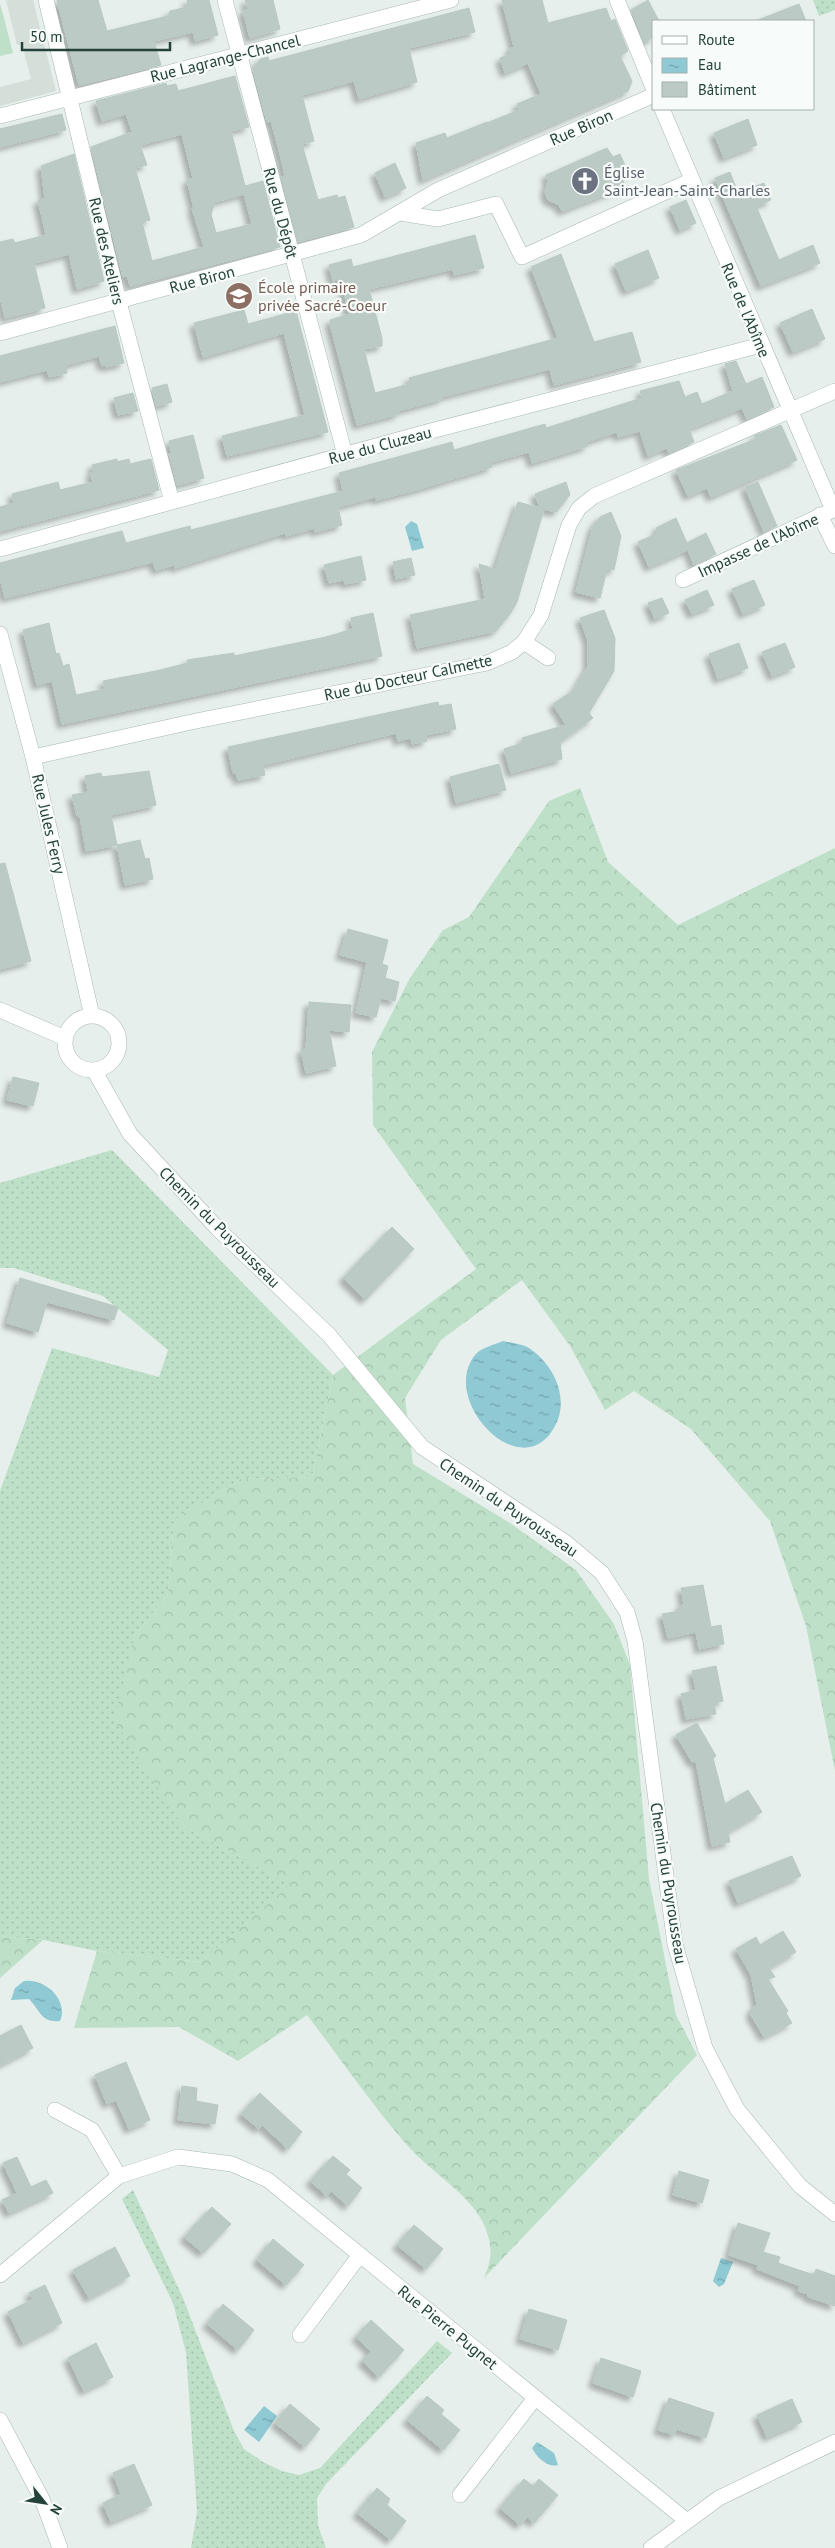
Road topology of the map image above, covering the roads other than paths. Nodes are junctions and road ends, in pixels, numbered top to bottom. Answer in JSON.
{"nodes":[{"id":1,"x":46,"y":0,"type":"edge"},
{"id":2,"x":225,"y":0,"type":"edge"},
{"id":3,"x":451,"y":0,"type":"edge"},
{"id":4,"x":617,"y":0,"type":"edge"},
{"id":5,"x":240,"y":54,"type":"junction"},
{"id":6,"x":652,"y":85,"type":"edge"},
{"id":7,"x":652,"y":96,"type":"edge"},
{"id":8,"x":70,"y":98,"type":"junction"},
{"id":9,"x":662,"y":110,"type":"edge"},
{"id":10,"x":0,"y":116,"type":"edge"},
{"id":11,"x":692,"y":180,"type":"junction"},
{"id":12,"x":400,"y":213,"type":"junction"},
{"id":13,"x":292,"y":255,"type":"junction"},
{"id":14,"x":119,"y":302,"type":"junction"},
{"id":15,"x":0,"y":333,"type":"edge"},
{"id":16,"x":761,"y":345,"type":"junction"},
{"id":17,"x":835,"y":391,"type":"edge"},
{"id":18,"x":791,"y":409,"type":"junction"},
{"id":19,"x":345,"y":455,"type":"junction"},
{"id":20,"x":172,"y":502,"type":"junction"},
{"id":21,"x":827,"y":512,"type":"junction"},
{"id":22,"x":835,"y":546,"type":"edge"},
{"id":23,"x":0,"y":548,"type":"edge"},
{"id":24,"x":683,"y":580,"type":"dead end"},
{"id":25,"x":0,"y":634,"type":"edge"},
{"id":26,"x":524,"y":642,"type":"junction"},
{"id":27,"x":548,"y":658,"type":"dead end"},
{"id":28,"x":33,"y":757,"type":"junction"},
{"id":29,"x":0,"y":1010,"type":"edge"},
{"id":30,"x":92,"y":1016,"type":"junction"},
{"id":31,"x":65,"y":1038,"type":"junction"},
{"id":32,"x":94,"y":1070,"type":"junction"},
{"id":33,"x":55,"y":2110,"type":"dead end"},
{"id":34,"x":119,"y":2176,"type":"junction"},
{"id":35,"x":835,"y":2214,"type":"edge"},
{"id":36,"x":360,"y":2256,"type":"junction"},
{"id":37,"x":0,"y":2275,"type":"edge"},
{"id":38,"x":300,"y":2335,"type":"dead end"},
{"id":39,"x":535,"y":2398,"type":"junction"},
{"id":40,"x":0,"y":2420,"type":"edge"},
{"id":41,"x":835,"y":2442,"type":"edge"},
{"id":42,"x":460,"y":2495,"type":"dead end"},
{"id":43,"x":687,"y":2521,"type":"junction"},
{"id":44,"x":60,"y":2548,"type":"edge"},
{"id":45,"x":651,"y":2548,"type":"edge"}],
"edges":[{"from":1,"to":8,"type":"street","name":"Rue des Ateliers"},
{"from":2,"to":5,"type":"street","name":"Rue du Dépôt"},
{"from":3,"to":5,"type":"street","name":"Rue Lagrange-Chancel"},
{"from":4,"to":6,"type":"street"},
{"from":5,"to":8,"type":"street","name":"Rue Lagrange-Chancel"},
{"from":5,"to":13,"type":"street","name":"Rue du Dépôt"},
{"from":7,"to":12,"type":"street","name":"Rue Biron"},
{"from":8,"to":10,"type":"street","name":"Rue Lagrange-Chancel"},
{"from":8,"to":14,"type":"street","name":"Rue des Ateliers"},
{"from":9,"to":11,"type":"street","name":"Rue de l'Abîme"},
{"from":11,"to":12,"type":"street"},
{"from":11,"to":16,"type":"street","name":"Rue de l'Abîme"},
{"from":12,"to":13,"type":"street","name":"Rue Biron"},
{"from":13,"to":14,"type":"street","name":"Rue Biron"},
{"from":13,"to":19,"type":"street","name":"Rue du Dépôt"},
{"from":14,"to":15,"type":"street","name":"Rue Biron"},
{"from":14,"to":20,"type":"street","name":"Rue des Ateliers"},
{"from":16,"to":18,"type":"street","name":"Rue de l'Abîme"},
{"from":16,"to":19,"type":"street","name":"Rue du Cluzeau"},
{"from":17,"to":18,"type":"street","name":"Rue du Docteur Calmette"},
{"from":18,"to":21,"type":"street","name":"Rue de l'Abîme"},
{"from":18,"to":26,"type":"street","name":"Rue du Docteur Calmette"},
{"from":19,"to":20,"type":"street","name":"Rue du Cluzeau"},
{"from":20,"to":23,"type":"street","name":"Rue du Cluzeau"},
{"from":21,"to":22,"type":"street","name":"Rue de l'Abîme"},
{"from":21,"to":24,"type":"street","name":"Impasse de l'Abîme"},
{"from":25,"to":28,"type":"street","name":"Rue Jules Ferry"},
{"from":26,"to":27,"type":"street"},
{"from":26,"to":28,"type":"street","name":"Rue du Docteur Calmette"},
{"from":28,"to":30,"type":"street","name":"Rue Jules Ferry"},
{"from":29,"to":31,"type":"street"},
{"from":30,"to":31,"type":"street"},
{"from":30,"to":32,"type":"street"},
{"from":31,"to":32,"type":"street"},
{"from":32,"to":35,"type":"street","name":"Chemin du Puyrousseau"},
{"from":33,"to":34,"type":"street"},
{"from":34,"to":36,"type":"street","name":"Rue Pierre Pugnet"},
{"from":34,"to":37,"type":"street","name":"Rue Pierre Pugnet"},
{"from":36,"to":38,"type":"street"},
{"from":36,"to":39,"type":"street","name":"Rue Pierre Pugnet"},
{"from":39,"to":42,"type":"street"},
{"from":39,"to":43,"type":"street","name":"Rue Pierre Pugnet"},
{"from":40,"to":44,"type":"street"},
{"from":41,"to":43,"type":"street"},
{"from":43,"to":45,"type":"street"}]}
